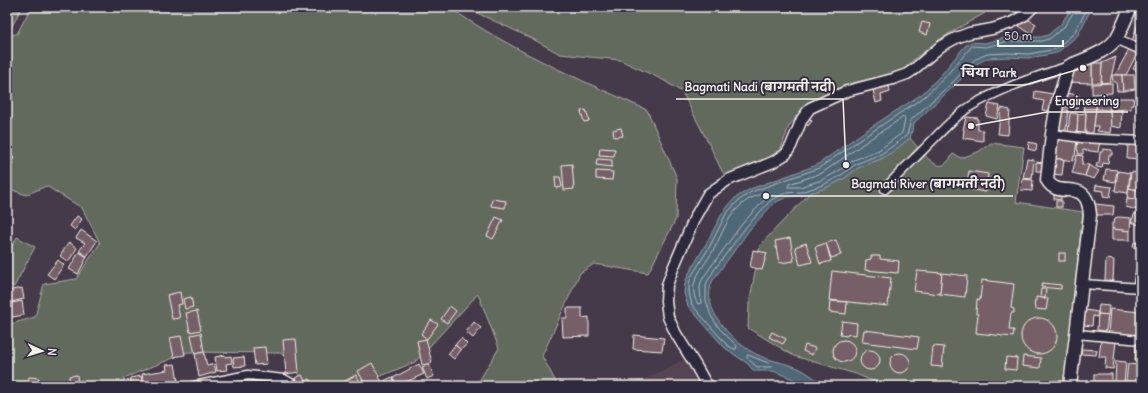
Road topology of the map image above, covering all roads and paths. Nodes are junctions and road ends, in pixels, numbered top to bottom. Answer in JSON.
{"nodes":[{"id":1,"x":1033,"y":7,"type":"edge"},
{"id":2,"x":1131,"y":7,"type":"edge"},
{"id":3,"x":1116,"y":39,"type":"junction"},
{"id":4,"x":1141,"y":50,"type":"edge"},
{"id":5,"x":1069,"y":66,"type":"junction"},
{"id":6,"x":1052,"y":134,"type":"junction"},
{"id":7,"x":1141,"y":141,"type":"edge"},
{"id":8,"x":885,"y":189,"type":"dead end"},
{"id":9,"x":1141,"y":270,"type":"edge"},
{"id":10,"x":1083,"y":284,"type":"junction"},
{"id":11,"x":1139,"y":288,"type":"edge"},
{"id":12,"x":1077,"y":334,"type":"junction"},
{"id":13,"x":1141,"y":340,"type":"edge"},
{"id":14,"x":194,"y":386,"type":"edge"},
{"id":15,"x":296,"y":386,"type":"edge"},
{"id":16,"x":709,"y":386,"type":"edge"},
{"id":17,"x":1070,"y":386,"type":"edge"}],
"edges":[{"from":1,"to":16,"type":"street"},
{"from":2,"to":3,"type":"main road"},
{"from":3,"to":4,"type":"street"},
{"from":3,"to":5,"type":"main road"},
{"from":5,"to":6,"type":"main road"},
{"from":5,"to":8,"type":"street"},
{"from":6,"to":7,"type":"street"},
{"from":6,"to":10,"type":"main road"},
{"from":9,"to":11,"type":"street"},
{"from":10,"to":11,"type":"street"},
{"from":10,"to":12,"type":"main road"},
{"from":12,"to":13,"type":"street"},
{"from":12,"to":17,"type":"main road"},
{"from":14,"to":15,"type":"street"}]}
